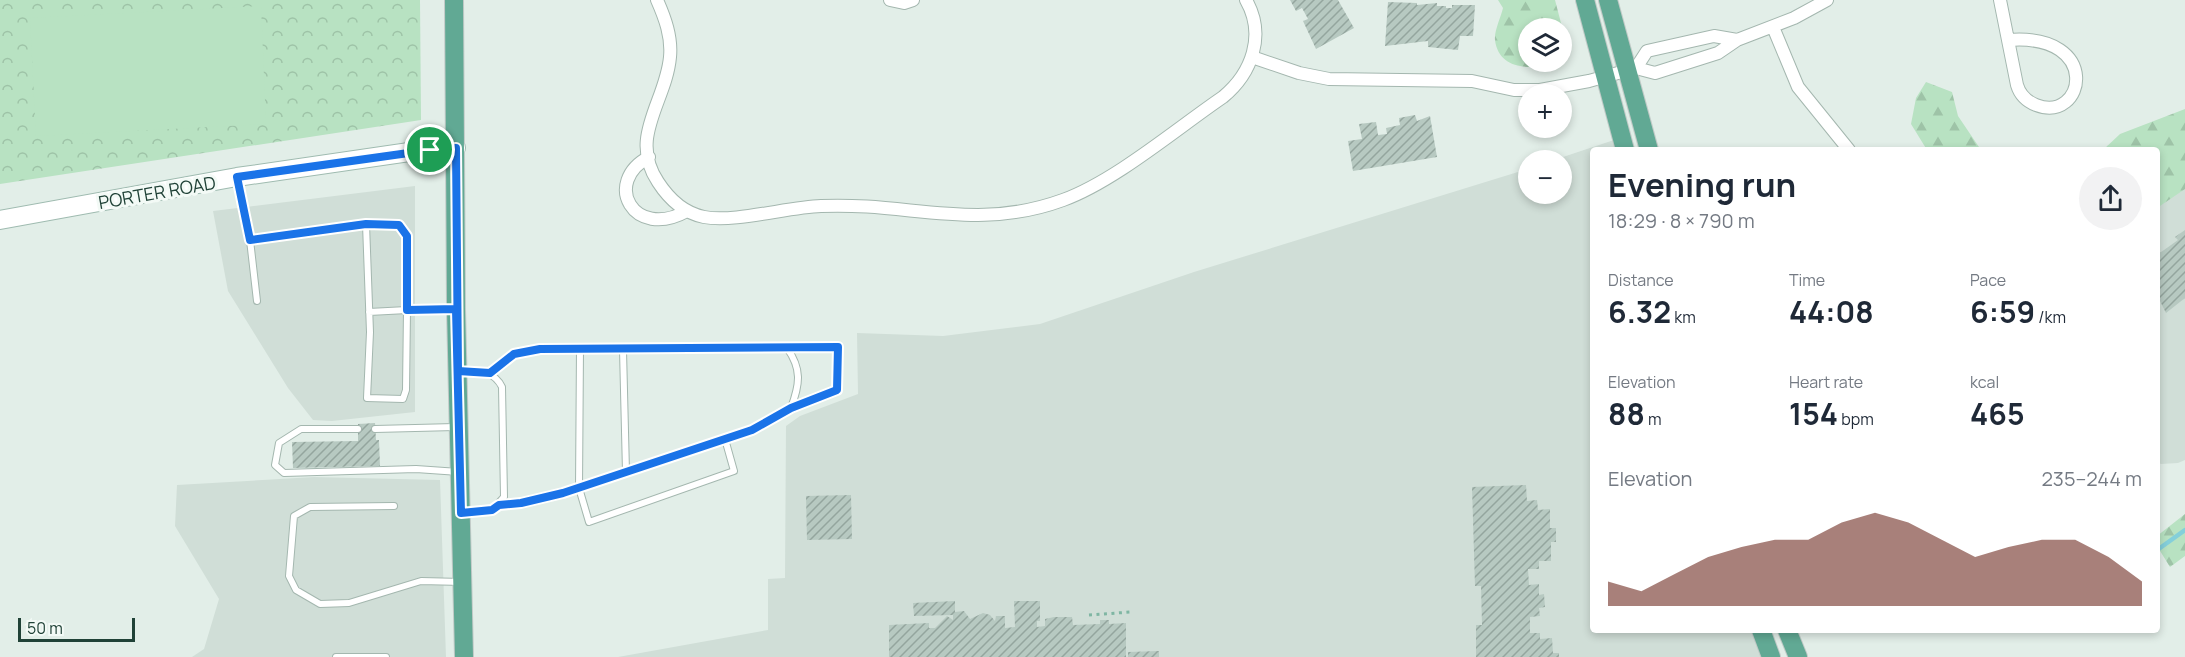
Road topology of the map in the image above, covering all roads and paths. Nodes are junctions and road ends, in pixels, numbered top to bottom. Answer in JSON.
{"nodes":[{"id":1,"x":454,"y":0,"type":"edge"},
{"id":2,"x":657,"y":0,"type":"edge"},
{"id":3,"x":890,"y":0,"type":"edge"},
{"id":4,"x":913,"y":0,"type":"edge"},
{"id":5,"x":1246,"y":0,"type":"edge"},
{"id":6,"x":1585,"y":0,"type":"edge"},
{"id":7,"x":1608,"y":0,"type":"edge"},
{"id":8,"x":1827,"y":0,"type":"edge"},
{"id":9,"x":2000,"y":0,"type":"edge"},
{"id":10,"x":1773,"y":27,"type":"junction"},
{"id":11,"x":1737,"y":40,"type":"junction"},
{"id":12,"x":2008,"y":40,"type":"junction"},
{"id":13,"x":1252,"y":57,"type":"junction"},
{"id":14,"x":1631,"y":70,"type":"junction"},
{"id":15,"x":1605,"y":77,"type":"junction"},
{"id":16,"x":1624,"y":147,"type":"edge"},
{"id":17,"x":1648,"y":147,"type":"edge"},
{"id":18,"x":1846,"y":147,"type":"edge"},
{"id":19,"x":456,"y":148,"type":"junction"},
{"id":20,"x":649,"y":157,"type":"junction"},
{"id":21,"x":237,"y":177,"type":"junction"},
{"id":22,"x":687,"y":211,"type":"junction"},
{"id":23,"x":0,"y":220,"type":"edge"},
{"id":24,"x":366,"y":224,"type":"junction"},
{"id":25,"x":250,"y":240,"type":"junction"},
{"id":26,"x":257,"y":301,"type":"dead end"},
{"id":27,"x":456,"y":309,"type":"junction"},
{"id":28,"x":407,"y":310,"type":"junction"},
{"id":29,"x":369,"y":312,"type":"junction"},
{"id":30,"x":580,"y":348,"type":"junction"},
{"id":31,"x":787,"y":348,"type":"junction"},
{"id":32,"x":623,"y":350,"type":"junction"},
{"id":33,"x":458,"y":371,"type":"junction"},
{"id":34,"x":490,"y":373,"type":"junction"},
{"id":35,"x":791,"y":408,"type":"junction"},
{"id":36,"x":459,"y":426,"type":"junction"},
{"id":37,"x":358,"y":429,"type":"dead end"},
{"id":38,"x":375,"y":429,"type":"dead end"},
{"id":39,"x":725,"y":439,"type":"junction"},
{"id":40,"x":460,"y":472,"type":"junction"},
{"id":41,"x":626,"y":472,"type":"junction"},
{"id":42,"x":579,"y":488,"type":"junction"},
{"id":43,"x":499,"y":505,"type":"junction"},
{"id":44,"x":394,"y":506,"type":"dead end"},
{"id":45,"x":461,"y":513,"type":"junction"},
{"id":46,"x":462,"y":582,"type":"junction"},
{"id":47,"x":1131,"y":612,"type":"dead end"},
{"id":48,"x":1089,"y":615,"type":"dead end"},
{"id":49,"x":1762,"y":633,"type":"edge"},
{"id":50,"x":1788,"y":633,"type":"edge"},
{"id":51,"x":336,"y":657,"type":"edge"},
{"id":52,"x":386,"y":657,"type":"edge"},
{"id":53,"x":464,"y":657,"type":"edge"},
{"id":54,"x":1771,"y":657,"type":"edge"},
{"id":55,"x":1798,"y":657,"type":"edge"}],
"edges":[{"from":1,"to":19,"type":"main road"},
{"from":2,"to":20,"type":"street"},
{"from":3,"to":4,"type":"street"},
{"from":5,"to":13,"type":"street"},
{"from":6,"to":15,"type":"main road"},
{"from":7,"to":14,"type":"main road"},
{"from":8,"to":10,"type":"street"},
{"from":9,"to":12,"type":"street"},
{"from":10,"to":11,"type":"street"},
{"from":10,"to":18,"type":"street"},
{"from":11,"to":14,"type":"street"},
{"from":11,"to":14,"type":"street"},
{"from":12,"to":12,"type":"street"},
{"from":13,"to":15,"type":"street"},
{"from":13,"to":22,"type":"street"},
{"from":14,"to":15,"type":"street"},
{"from":14,"to":17,"type":"main road"},
{"from":15,"to":16,"type":"main road"},
{"from":19,"to":21,"type":"main road","name":"PORTER ROAD"},
{"from":19,"to":27,"type":"main road"},
{"from":20,"to":22,"type":"street"},
{"from":20,"to":22,"type":"street"},
{"from":21,"to":23,"type":"main road","name":"PORTER ROAD"},
{"from":21,"to":25,"type":"lane"},
{"from":24,"to":25,"type":"lane"},
{"from":24,"to":28,"type":"lane"},
{"from":24,"to":29,"type":"lane"},
{"from":25,"to":26,"type":"lane"},
{"from":27,"to":28,"type":"lane"},
{"from":27,"to":33,"type":"main road"},
{"from":28,"to":29,"type":"lane"},
{"from":28,"to":29,"type":"lane"},
{"from":30,"to":32,"type":"lane"},
{"from":30,"to":34,"type":"lane"},
{"from":30,"to":42,"type":"lane"},
{"from":31,"to":32,"type":"lane"},
{"from":31,"to":35,"type":"lane"},
{"from":31,"to":35,"type":"lane"},
{"from":32,"to":41,"type":"lane"},
{"from":33,"to":34,"type":"lane"},
{"from":33,"to":36,"type":"main road"},
{"from":34,"to":43,"type":"lane"},
{"from":35,"to":39,"type":"lane"},
{"from":36,"to":38,"type":"lane"},
{"from":36,"to":40,"type":"main road"},
{"from":37,"to":40,"type":"lane"},
{"from":39,"to":41,"type":"lane"},
{"from":39,"to":42,"type":"lane"},
{"from":40,"to":45,"type":"main road"},
{"from":41,"to":42,"type":"lane"},
{"from":42,"to":43,"type":"lane"},
{"from":43,"to":45,"type":"lane"},
{"from":44,"to":46,"type":"lane"},
{"from":45,"to":46,"type":"main road"},
{"from":46,"to":53,"type":"main road"},
{"from":47,"to":48,"type":"path"},
{"from":49,"to":54,"type":"main road"},
{"from":50,"to":55,"type":"main road"},
{"from":51,"to":52,"type":"lane"}]}
